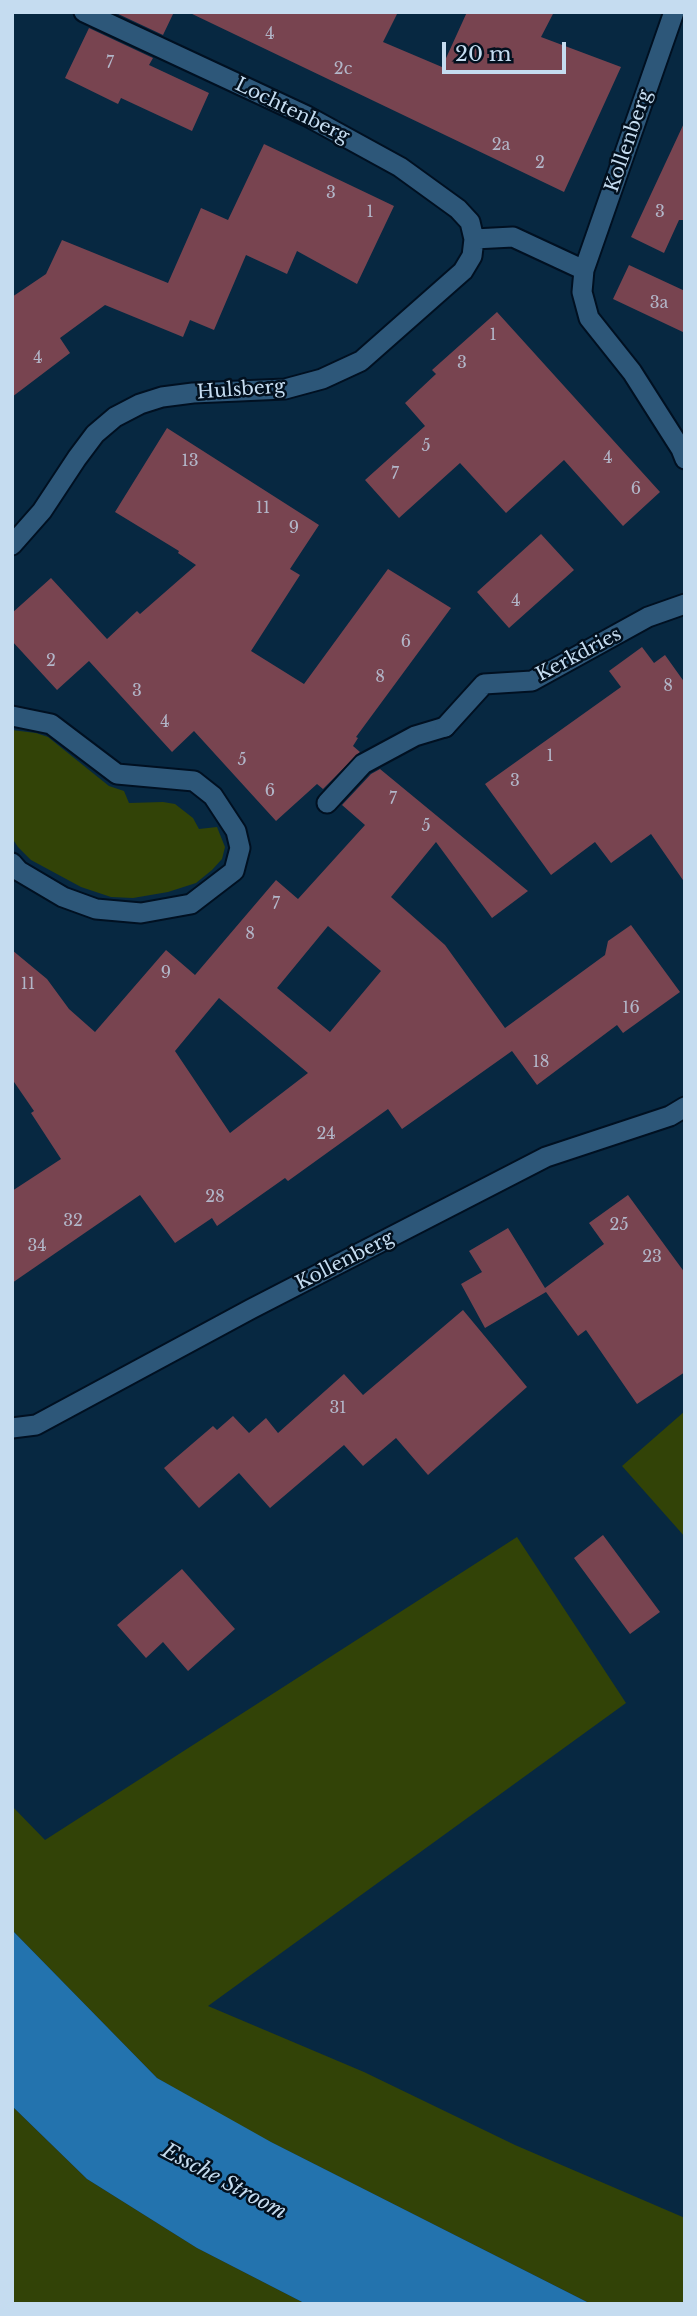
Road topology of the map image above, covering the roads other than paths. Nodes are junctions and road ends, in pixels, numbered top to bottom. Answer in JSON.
{"nodes":[{"id":1,"x":84,"y":12,"type":"edge"},
{"id":2,"x":674,"y":12,"type":"edge"},
{"id":3,"x":474,"y":240,"type":"junction"},
{"id":4,"x":583,"y":270,"type":"junction"},
{"id":5,"x":685,"y":459,"type":"edge"},
{"id":6,"x":12,"y":545,"type":"edge"},
{"id":7,"x":685,"y":604,"type":"edge"},
{"id":8,"x":12,"y":716,"type":"edge"},
{"id":9,"x":327,"y":803,"type":"dead end"},
{"id":10,"x":12,"y":863,"type":"edge"},
{"id":11,"x":685,"y":1107,"type":"edge"},
{"id":12,"x":12,"y":1428,"type":"edge"}],
"edges":[{"from":1,"to":3,"type":"street","name":"Lochtenberg"},
{"from":2,"to":4,"type":"street","name":"Kollenberg"},
{"from":3,"to":4,"type":"street"},
{"from":3,"to":6,"type":"street","name":"Hulsberg"},
{"from":4,"to":5,"type":"street","name":"Kollenberg"},
{"from":7,"to":9,"type":"street","name":"Kerkdries"},
{"from":8,"to":10,"type":"street"},
{"from":11,"to":12,"type":"street","name":"Kollenberg"}]}
